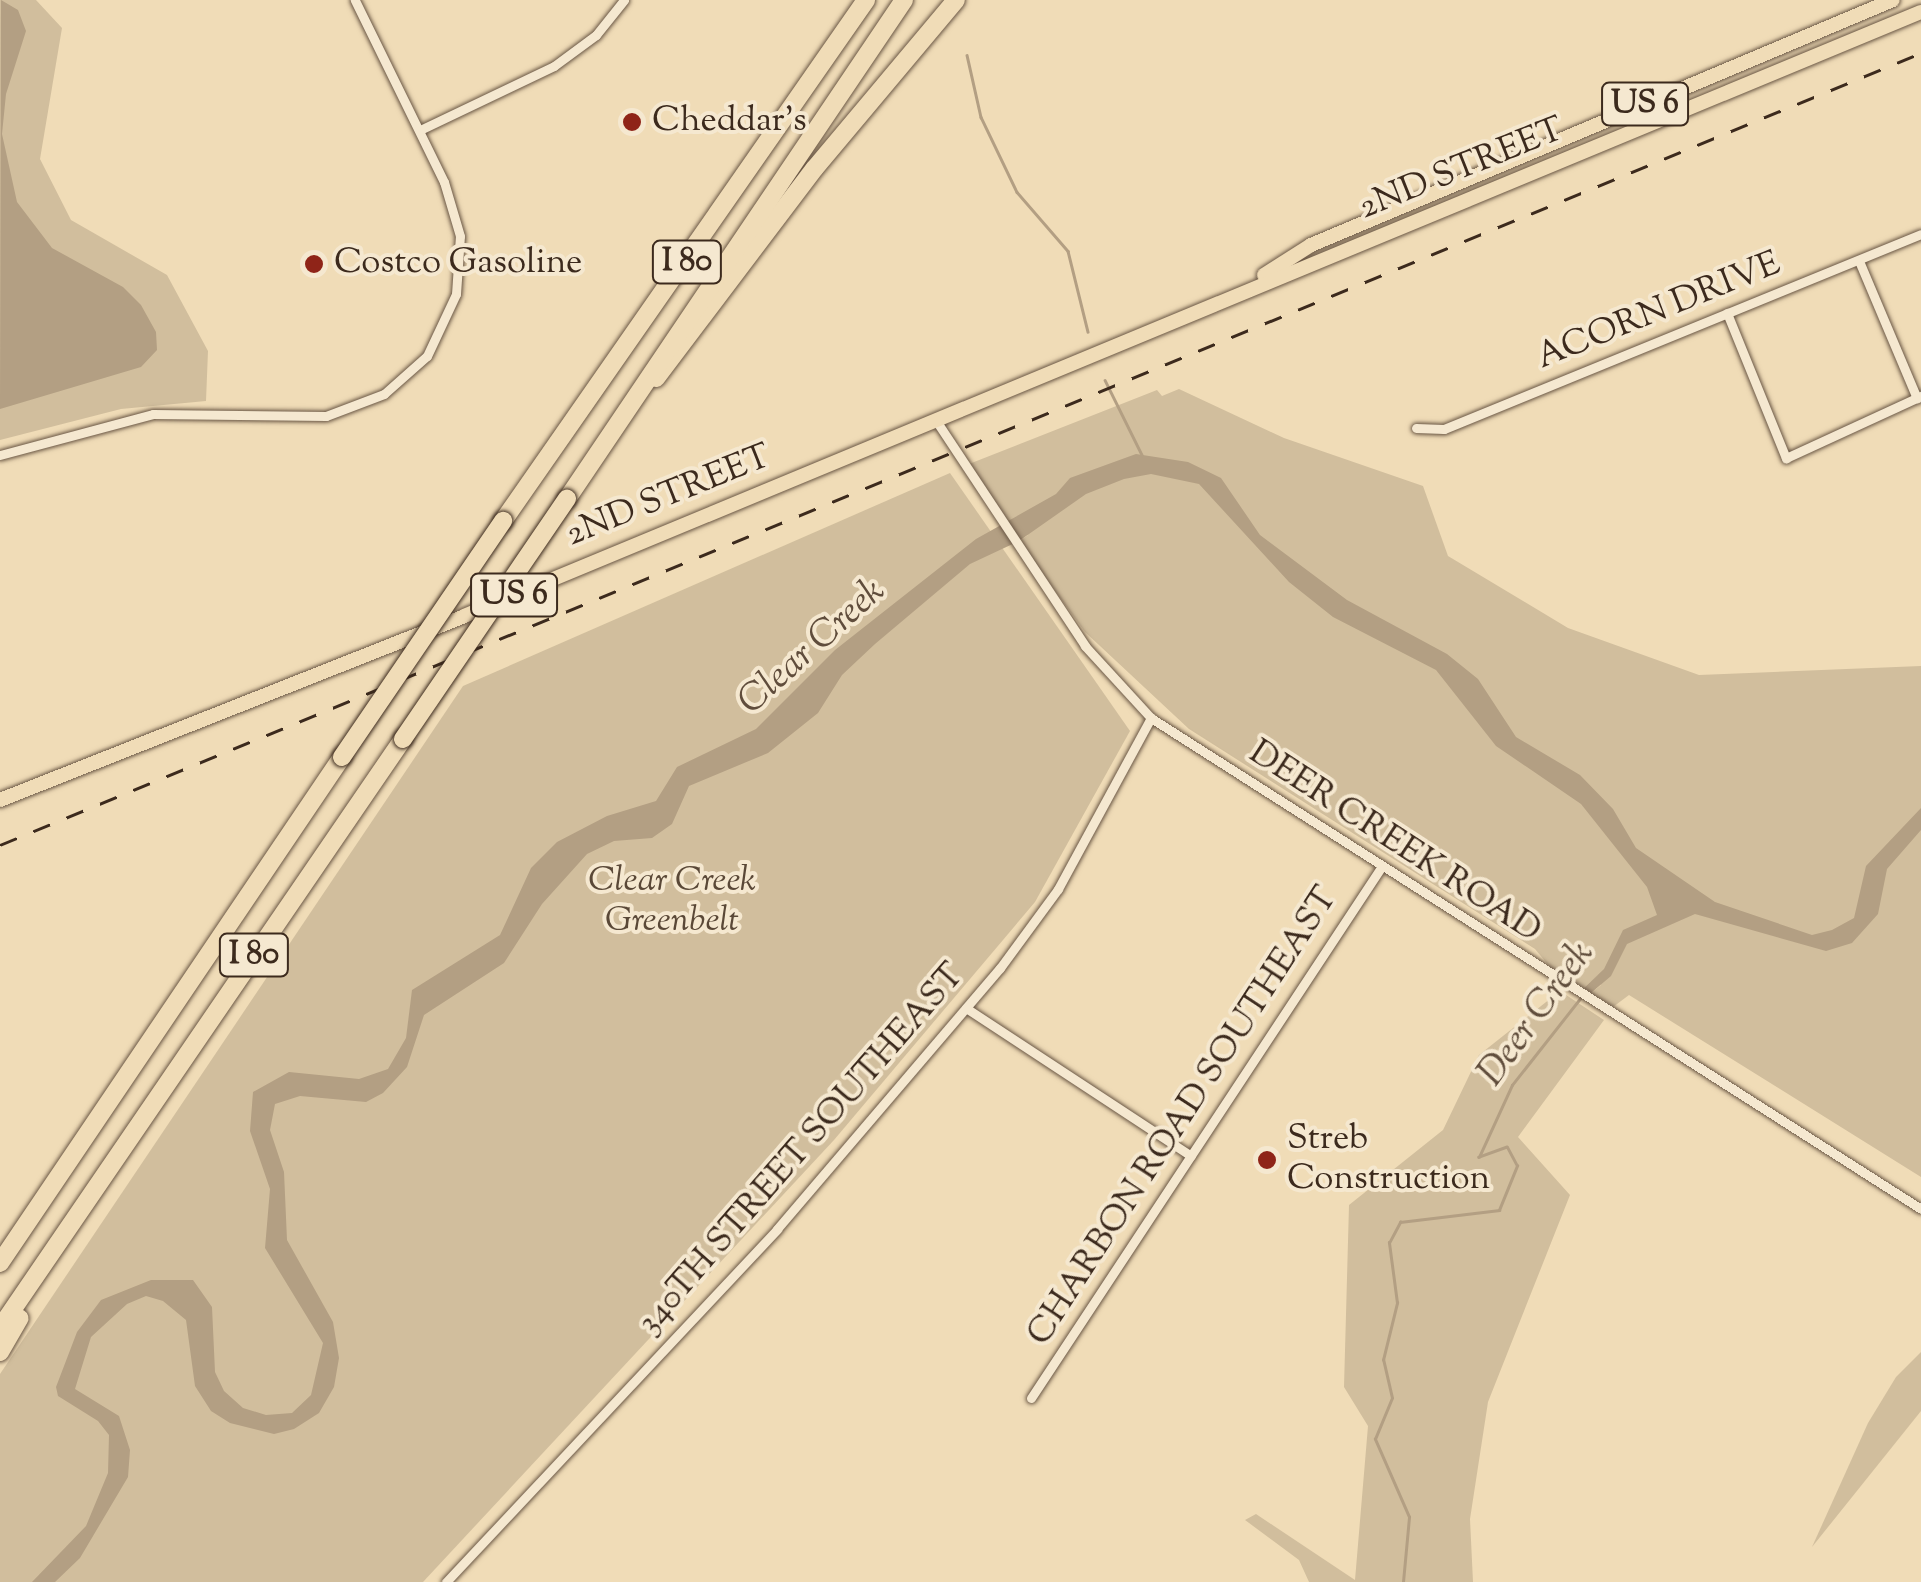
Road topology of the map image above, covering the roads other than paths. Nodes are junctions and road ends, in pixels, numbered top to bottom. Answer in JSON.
{"nodes":[{"id":1,"x":355,"y":0,"type":"edge"},
{"id":2,"x":624,"y":0,"type":"edge"},
{"id":3,"x":854,"y":0,"type":"edge"},
{"id":4,"x":866,"y":0,"type":"edge"},
{"id":5,"x":904,"y":0,"type":"edge"},
{"id":6,"x":956,"y":0,"type":"edge"},
{"id":7,"x":1893,"y":0,"type":"edge"},
{"id":8,"x":1921,"y":12,"type":"edge"},
{"id":9,"x":778,"y":128,"type":"junction"},
{"id":10,"x":420,"y":130,"type":"junction"},
{"id":11,"x":1921,"y":234,"type":"edge"},
{"id":12,"x":1859,"y":261,"type":"junction"},
{"id":13,"x":1246,"y":286,"type":"junction"},
{"id":14,"x":1727,"y":313,"type":"junction"},
{"id":15,"x":1919,"y":397,"type":"edge"},
{"id":16,"x":630,"y":402,"type":"junction"},
{"id":17,"x":935,"y":420,"type":"junction"},
{"id":18,"x":1416,"y":428,"type":"dead end"},
{"id":19,"x":0,"y":455,"type":"edge"},
{"id":20,"x":1151,"y":718,"type":"junction"},
{"id":21,"x":0,"y":800,"type":"edge"},
{"id":22,"x":1382,"y":866,"type":"junction"},
{"id":23,"x":966,"y":1008,"type":"junction"},
{"id":24,"x":82,"y":1142,"type":"junction"},
{"id":25,"x":1191,"y":1156,"type":"junction"},
{"id":26,"x":106,"y":1170,"type":"junction"},
{"id":27,"x":1921,"y":1209,"type":"edge"},
{"id":28,"x":0,"y":1252,"type":"edge"},
{"id":29,"x":0,"y":1263,"type":"edge"},
{"id":30,"x":0,"y":1328,"type":"edge"},
{"id":31,"x":0,"y":1352,"type":"edge"},
{"id":32,"x":1030,"y":1398,"type":"dead end"},
{"id":33,"x":446,"y":1582,"type":"edge"}],
"edges":[{"from":1,"to":10,"type":"street"},
{"from":2,"to":10,"type":"street"},
{"from":3,"to":9,"type":"highway"},
{"from":4,"to":9,"type":"highway","number":"I 80"},
{"from":5,"to":16,"type":"highway","number":"I 80"},
{"from":6,"to":16,"type":"highway"},
{"from":7,"to":13,"type":"main road","name":"2ND STREET","number":"US 6"},
{"from":8,"to":13,"type":"main road","name":"2ND STREET","number":"US 6"},
{"from":9,"to":24,"type":"highway","number":"I 80","bridge":true},
{"from":10,"to":19,"type":"street"},
{"from":11,"to":12,"type":"street","name":"ACORN DRIVE"},
{"from":12,"to":14,"type":"street","name":"ACORN DRIVE"},
{"from":12,"to":15,"type":"street"},
{"from":13,"to":17,"type":"main road","name":"2ND STREET","number":"US 6"},
{"from":14,"to":15,"type":"street"},
{"from":14,"to":18,"type":"street","name":"ACORN DRIVE"},
{"from":16,"to":26,"type":"highway","number":"I 80","bridge":true},
{"from":17,"to":20,"type":"street","name":"DEER CREEK ROAD"},
{"from":17,"to":21,"type":"main road","name":"2ND STREET","number":"US 6"},
{"from":20,"to":22,"type":"street","name":"DEER CREEK ROAD"},
{"from":20,"to":23,"type":"street","name":"340TH STREET SOUTHEAST"},
{"from":22,"to":25,"type":"street","name":"CHARBON ROAD SOUTHEAST"},
{"from":22,"to":27,"type":"street","name":"DEER CREEK ROAD"},
{"from":23,"to":25,"type":"street"},
{"from":23,"to":33,"type":"street","name":"340TH STREET SOUTHEAST"},
{"from":24,"to":28,"type":"highway"},
{"from":24,"to":29,"type":"highway","number":"I 80"},
{"from":25,"to":32,"type":"street","name":"CHARBON ROAD SOUTHEAST"},
{"from":26,"to":30,"type":"highway","number":"I 80"},
{"from":26,"to":31,"type":"highway"}]}
